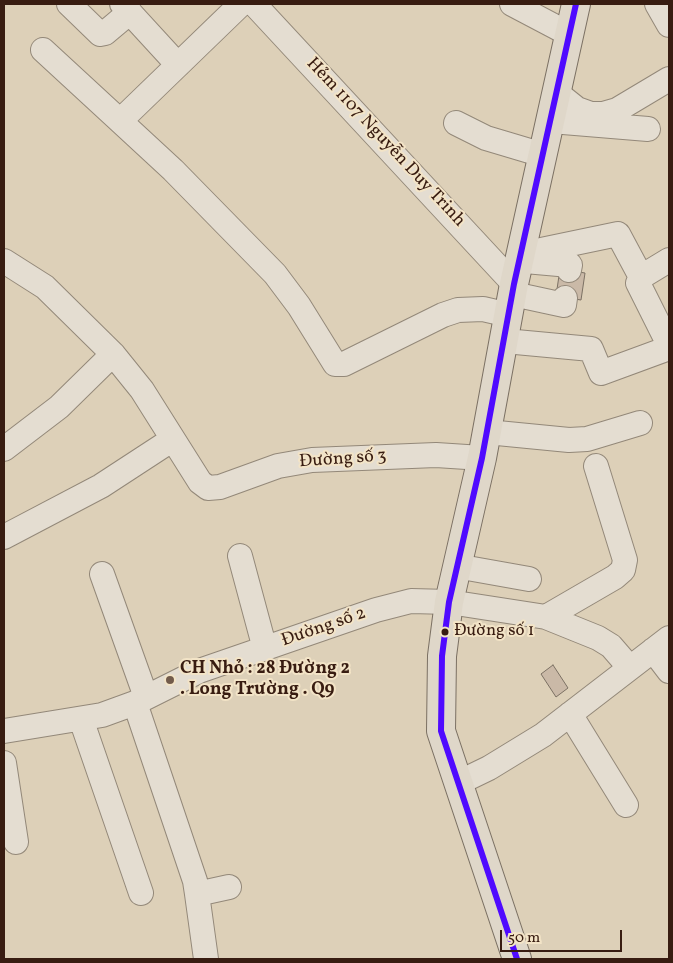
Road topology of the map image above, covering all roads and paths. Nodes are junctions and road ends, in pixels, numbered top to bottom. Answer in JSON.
{"nodes":[{"id":1,"x":70,"y":4,"type":"edge"},
{"id":2,"x":241,"y":4,"type":"edge"},
{"id":3,"x":254,"y":4,"type":"edge"},
{"id":4,"x":512,"y":4,"type":"edge"},
{"id":5,"x":576,"y":4,"type":"edge"},
{"id":6,"x":657,"y":4,"type":"edge"},
{"id":7,"x":126,"y":8,"type":"edge"},
{"id":8,"x":669,"y":25,"type":"edge"},
{"id":9,"x":569,"y":34,"type":"junction"},
{"id":10,"x":44,"y":50,"type":"dead end"},
{"id":11,"x":178,"y":65,"type":"junction"},
{"id":12,"x":669,"y":79,"type":"edge"},
{"id":13,"x":556,"y":93,"type":"junction"},
{"id":14,"x":120,"y":121,"type":"junction"},
{"id":15,"x":550,"y":121,"type":"junction"},
{"id":16,"x":456,"y":124,"type":"dead end"},
{"id":17,"x":648,"y":129,"type":"dead end"},
{"id":18,"x":543,"y":156,"type":"junction"},
{"id":19,"x":669,"y":260,"type":"edge"},
{"id":20,"x":4,"y":261,"type":"edge"},
{"id":21,"x":569,"y":270,"type":"dead end"},
{"id":22,"x":640,"y":277,"type":"junction"},
{"id":23,"x":514,"y":291,"type":"junction"},
{"id":24,"x":565,"y":298,"type":"dead end"},
{"id":25,"x":669,"y":346,"type":"edge"},
{"id":26,"x":113,"y":354,"type":"junction"},
{"id":27,"x":640,"y":423,"type":"dead end"},
{"id":28,"x":173,"y":439,"type":"junction"},
{"id":29,"x":484,"y":445,"type":"junction"},
{"id":30,"x":4,"y":449,"type":"edge"},
{"id":31,"x":596,"y":466,"type":"dead end"},
{"id":32,"x":4,"y":537,"type":"edge"},
{"id":33,"x":240,"y":556,"type":"dead end"},
{"id":34,"x":456,"y":566,"type":"junction"},
{"id":35,"x":102,"y":574,"type":"dead end"},
{"id":36,"x":529,"y":579,"type":"dead end"},
{"id":37,"x":449,"y":602,"type":"junction"},
{"id":38,"x":546,"y":617,"type":"junction"},
{"id":39,"x":661,"y":644,"type":"edge"},
{"id":40,"x":265,"y":648,"type":"junction"},
{"id":41,"x":630,"y":668,"type":"junction"},
{"id":42,"x":669,"y":671,"type":"edge"},
{"id":43,"x":140,"y":700,"type":"junction"},
{"id":44,"x":570,"y":714,"type":"junction"},
{"id":45,"x":81,"y":720,"type":"junction"},
{"id":46,"x":4,"y":731,"type":"edge"},
{"id":47,"x":4,"y":763,"type":"edge"},
{"id":48,"x":458,"y":783,"type":"junction"},
{"id":49,"x":626,"y":805,"type":"dead end"},
{"id":50,"x":16,"y":842,"type":"dead end"},
{"id":51,"x":229,"y":887,"type":"dead end"},
{"id":52,"x":142,"y":893,"type":"dead end"},
{"id":53,"x":197,"y":894,"type":"junction"},
{"id":54,"x":206,"y":959,"type":"edge"},
{"id":55,"x":517,"y":959,"type":"edge"}],
"edges":[{"from":1,"to":7,"type":"street"},
{"from":2,"to":11,"type":"street"},
{"from":3,"to":23,"type":"street","name":"Hẻm 1107 Nguyễn Duy Trinh"},
{"from":4,"to":9,"type":"street"},
{"from":5,"to":9,"type":"main road"},
{"from":6,"to":8,"type":"street"},
{"from":7,"to":11,"type":"street"},
{"from":9,"to":13,"type":"main road"},
{"from":10,"to":14,"type":"street"},
{"from":11,"to":14,"type":"street"},
{"from":12,"to":13,"type":"street"},
{"from":13,"to":15,"type":"main road"},
{"from":14,"to":23,"type":"street"},
{"from":15,"to":17,"type":"street"},
{"from":15,"to":18,"type":"main road"},
{"from":16,"to":18,"type":"street"},
{"from":18,"to":23,"type":"main road"},
{"from":19,"to":22,"type":"street"},
{"from":20,"to":26,"type":"street"},
{"from":21,"to":23,"type":"street"},
{"from":22,"to":23,"type":"street"},
{"from":22,"to":25,"type":"street"},
{"from":23,"to":24,"type":"street"},
{"from":23,"to":25,"type":"street"},
{"from":23,"to":29,"type":"main road"},
{"from":26,"to":28,"type":"street"},
{"from":26,"to":30,"type":"street"},
{"from":27,"to":29,"type":"street","name":"Đường số 3"},
{"from":28,"to":29,"type":"street","name":"Đường số 3"},
{"from":28,"to":32,"type":"street"},
{"from":29,"to":34,"type":"main road"},
{"from":31,"to":38,"type":"street"},
{"from":33,"to":40,"type":"street"},
{"from":34,"to":36,"type":"street"},
{"from":34,"to":37,"type":"main road"},
{"from":35,"to":43,"type":"street"},
{"from":37,"to":38,"type":"street","name":"Đường số 2"},
{"from":37,"to":40,"type":"street","name":"Đường số 2"},
{"from":37,"to":48,"type":"main road"},
{"from":38,"to":41,"type":"street","name":"Đường số 2"},
{"from":39,"to":41,"type":"street"},
{"from":39,"to":42,"type":"street"},
{"from":40,"to":43,"type":"street","name":"Đường số 2"},
{"from":41,"to":44,"type":"street"},
{"from":43,"to":45,"type":"street","name":"Đường số 2"},
{"from":43,"to":53,"type":"street"},
{"from":44,"to":48,"type":"street"},
{"from":44,"to":49,"type":"street"},
{"from":45,"to":46,"type":"street","name":"Đường số 2"},
{"from":45,"to":52,"type":"street"},
{"from":47,"to":50,"type":"street"},
{"from":48,"to":55,"type":"main road"},
{"from":51,"to":53,"type":"street"},
{"from":53,"to":54,"type":"street"}]}
